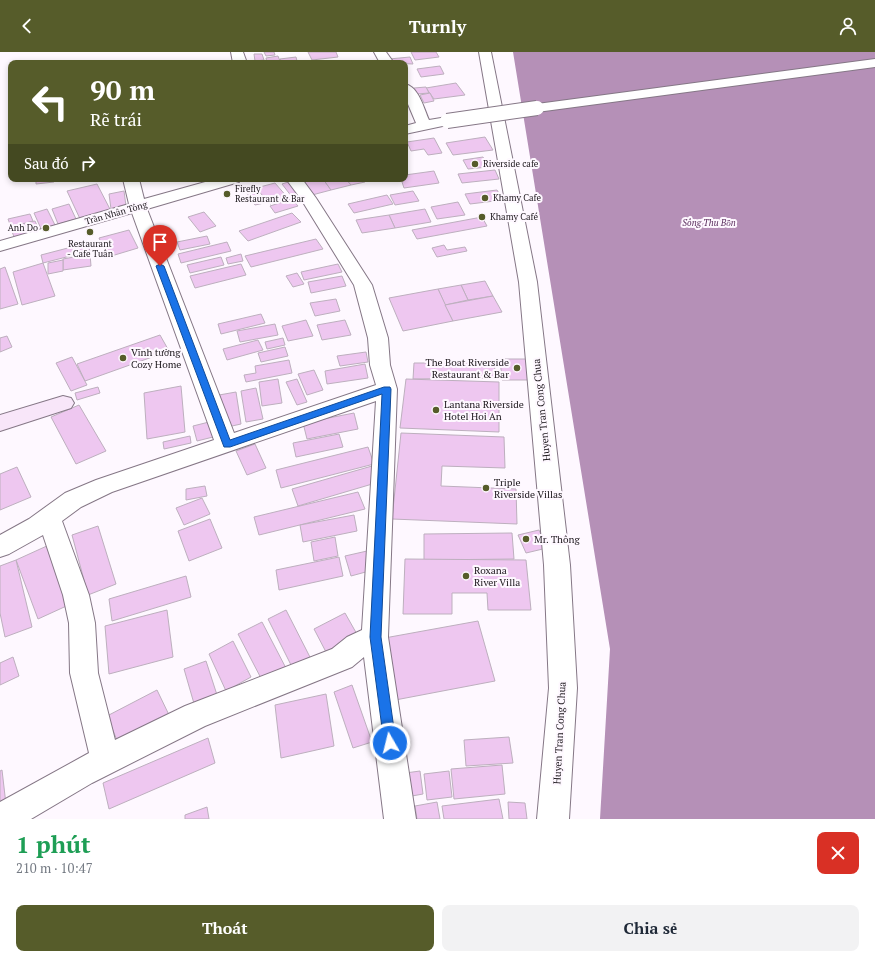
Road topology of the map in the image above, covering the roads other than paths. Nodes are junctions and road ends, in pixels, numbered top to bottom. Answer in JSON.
{"nodes":[{"id":1,"x":485,"y":52,"type":"edge"},
{"id":2,"x":875,"y":63,"type":"edge"},
{"id":3,"x":408,"y":92,"type":"edge"},
{"id":4,"x":424,"y":125,"type":"junction"},
{"id":5,"x":408,"y":129,"type":"edge"},
{"id":6,"x":132,"y":182,"type":"edge"},
{"id":7,"x":223,"y":182,"type":"edge"},
{"id":8,"x":296,"y":182,"type":"edge"},
{"id":9,"x":138,"y":207,"type":"junction"},
{"id":10,"x":0,"y":246,"type":"edge"},
{"id":11,"x":387,"y":389,"type":"junction"},
{"id":12,"x":63,"y":402,"type":"dead end"},
{"id":13,"x":0,"y":423,"type":"edge"},
{"id":14,"x":227,"y":445,"type":"junction"},
{"id":15,"x":49,"y":517,"type":"junction"},
{"id":16,"x":0,"y":547,"type":"edge"},
{"id":17,"x":375,"y":637,"type":"junction"},
{"id":18,"x":105,"y":760,"type":"junction"},
{"id":19,"x":0,"y":818,"type":"edge"},
{"id":20,"x":400,"y":819,"type":"edge"},
{"id":21,"x":553,"y":819,"type":"edge"}],
"edges":[{"from":1,"to":21,"type":"street","name":"Huyen Tran Cong Chua"},
{"from":2,"to":4,"type":"street","bridge":true},
{"from":3,"to":4,"type":"street"},
{"from":4,"to":5,"type":"street"},
{"from":6,"to":9,"type":"street"},
{"from":7,"to":9,"type":"street","name":"Trần Nhân Tông"},
{"from":8,"to":11,"type":"street"},
{"from":9,"to":10,"type":"street","name":"Trần Nhân Tông"},
{"from":9,"to":14,"type":"street"},
{"from":11,"to":14,"type":"street"},
{"from":11,"to":17,"type":"street"},
{"from":12,"to":13,"type":"street"},
{"from":14,"to":15,"type":"street"},
{"from":15,"to":16,"type":"street"},
{"from":15,"to":18,"type":"street"},
{"from":17,"to":18,"type":"street"},
{"from":17,"to":20,"type":"street"},
{"from":18,"to":19,"type":"street"}]}
